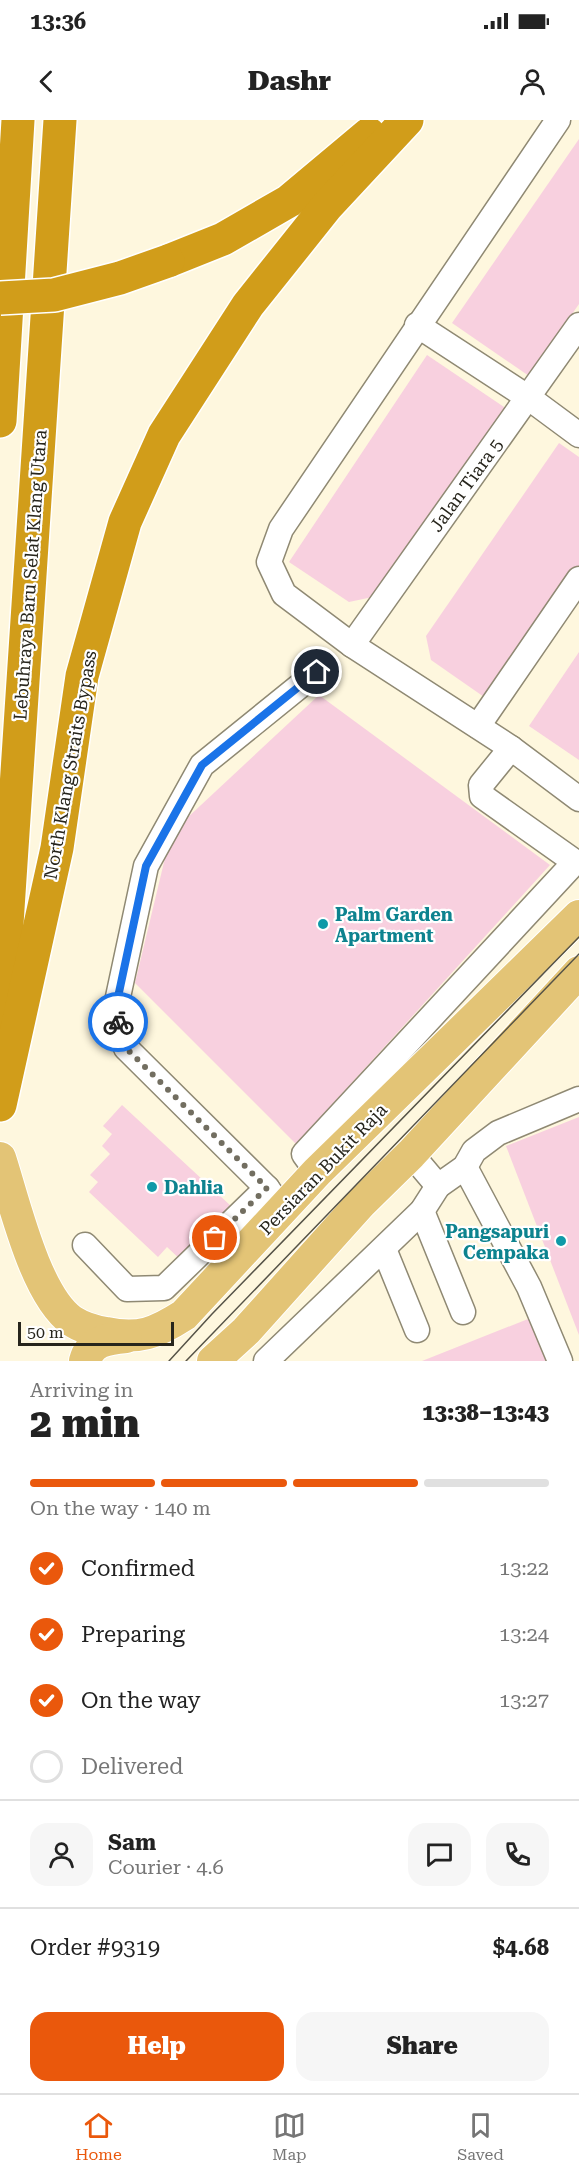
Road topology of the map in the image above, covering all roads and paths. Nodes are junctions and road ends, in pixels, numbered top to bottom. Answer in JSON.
{"nodes":[{"id":1,"x":18,"y":120,"type":"edge"},
{"id":2,"x":60,"y":120,"type":"edge"},
{"id":3,"x":384,"y":120,"type":"edge"},
{"id":4,"x":407,"y":120,"type":"edge"},
{"id":5,"x":558,"y":120,"type":"edge"},
{"id":6,"x":0,"y":298,"type":"edge"},
{"id":7,"x":417,"y":325,"type":"junction"},
{"id":8,"x":579,"y":325,"type":"edge"},
{"id":9,"x":529,"y":398,"type":"junction"},
{"id":10,"x":0,"y":421,"type":"edge"},
{"id":11,"x":579,"y":435,"type":"edge"},
{"id":12,"x":579,"y":579,"type":"edge"},
{"id":13,"x":352,"y":645,"type":"junction"},
{"id":14,"x":317,"y":672,"type":"dead end"},
{"id":15,"x":478,"y":726,"type":"junction"},
{"id":16,"x":511,"y":748,"type":"junction"},
{"id":17,"x":579,"y":799,"type":"edge"},
{"id":18,"x":579,"y":916,"type":"edge"},
{"id":19,"x":575,"y":986,"type":"edge"},
{"id":20,"x":0,"y":1030,"type":"edge"},
{"id":21,"x":579,"y":1099,"type":"edge"},
{"id":22,"x":0,"y":1105,"type":"edge"},
{"id":23,"x":411,"y":1154,"type":"junction"},
{"id":24,"x":0,"y":1158,"type":"edge"},
{"id":25,"x":465,"y":1167,"type":"junction"},
{"id":26,"x":317,"y":1172,"type":"junction"},
{"id":27,"x":438,"y":1186,"type":"junction"},
{"id":28,"x":274,"y":1199,"type":"junction"},
{"id":29,"x":422,"y":1211,"type":"junction"},
{"id":30,"x":85,"y":1245,"type":"dead end"},
{"id":31,"x":384,"y":1249,"type":"junction"},
{"id":32,"x":463,"y":1312,"type":"dead end"},
{"id":33,"x":417,"y":1330,"type":"dead end"},
{"id":34,"x":126,"y":1337,"type":"junction"},
{"id":35,"x":85,"y":1361,"type":"edge"},
{"id":36,"x":213,"y":1361,"type":"edge"},
{"id":37,"x":266,"y":1361,"type":"edge"},
{"id":38,"x":560,"y":1361,"type":"edge"}],
"edges":[{"from":1,"to":10,"type":"highway"},
{"from":2,"to":20,"type":"highway","name":"Lebuhraya Baru Selat Klang Utara"},
{"from":3,"to":6,"type":"highway","bridge":true},
{"from":4,"to":22,"type":"highway","name":"North Klang Straits Bypass"},
{"from":5,"to":7,"type":"street"},
{"from":7,"to":9,"type":"street"},
{"from":7,"to":13,"type":"street"},
{"from":8,"to":9,"type":"street","name":"Jalan Tiara 5"},
{"from":9,"to":11,"type":"street"},
{"from":9,"to":13,"type":"street","name":"Jalan Tiara 5"},
{"from":12,"to":15,"type":"street"},
{"from":13,"to":15,"type":"street"},
{"from":14,"to":28,"type":"street"},
{"from":15,"to":16,"type":"street"},
{"from":16,"to":17,"type":"street"},
{"from":16,"to":26,"type":"street"},
{"from":18,"to":26,"type":"main road","name":"Persiaran Bukit Raja"},
{"from":19,"to":23,"type":"main road"},
{"from":21,"to":25,"type":"street"},
{"from":23,"to":27,"type":"street"},
{"from":23,"to":36,"type":"main road"},
{"from":24,"to":34,"type":"main road","name":"Persiaran Bukit Raja"},
{"from":25,"to":27,"type":"street"},
{"from":25,"to":38,"type":"street"},
{"from":26,"to":28,"type":"main road","name":"Persiaran Bukit Raja"},
{"from":27,"to":29,"type":"street"},
{"from":28,"to":30,"type":"street"},
{"from":28,"to":34,"type":"main road","name":"Persiaran Bukit Raja"},
{"from":29,"to":31,"type":"street"},
{"from":29,"to":32,"type":"street"},
{"from":31,"to":33,"type":"street"},
{"from":31,"to":37,"type":"street"},
{"from":34,"to":35,"type":"main road"}]}
